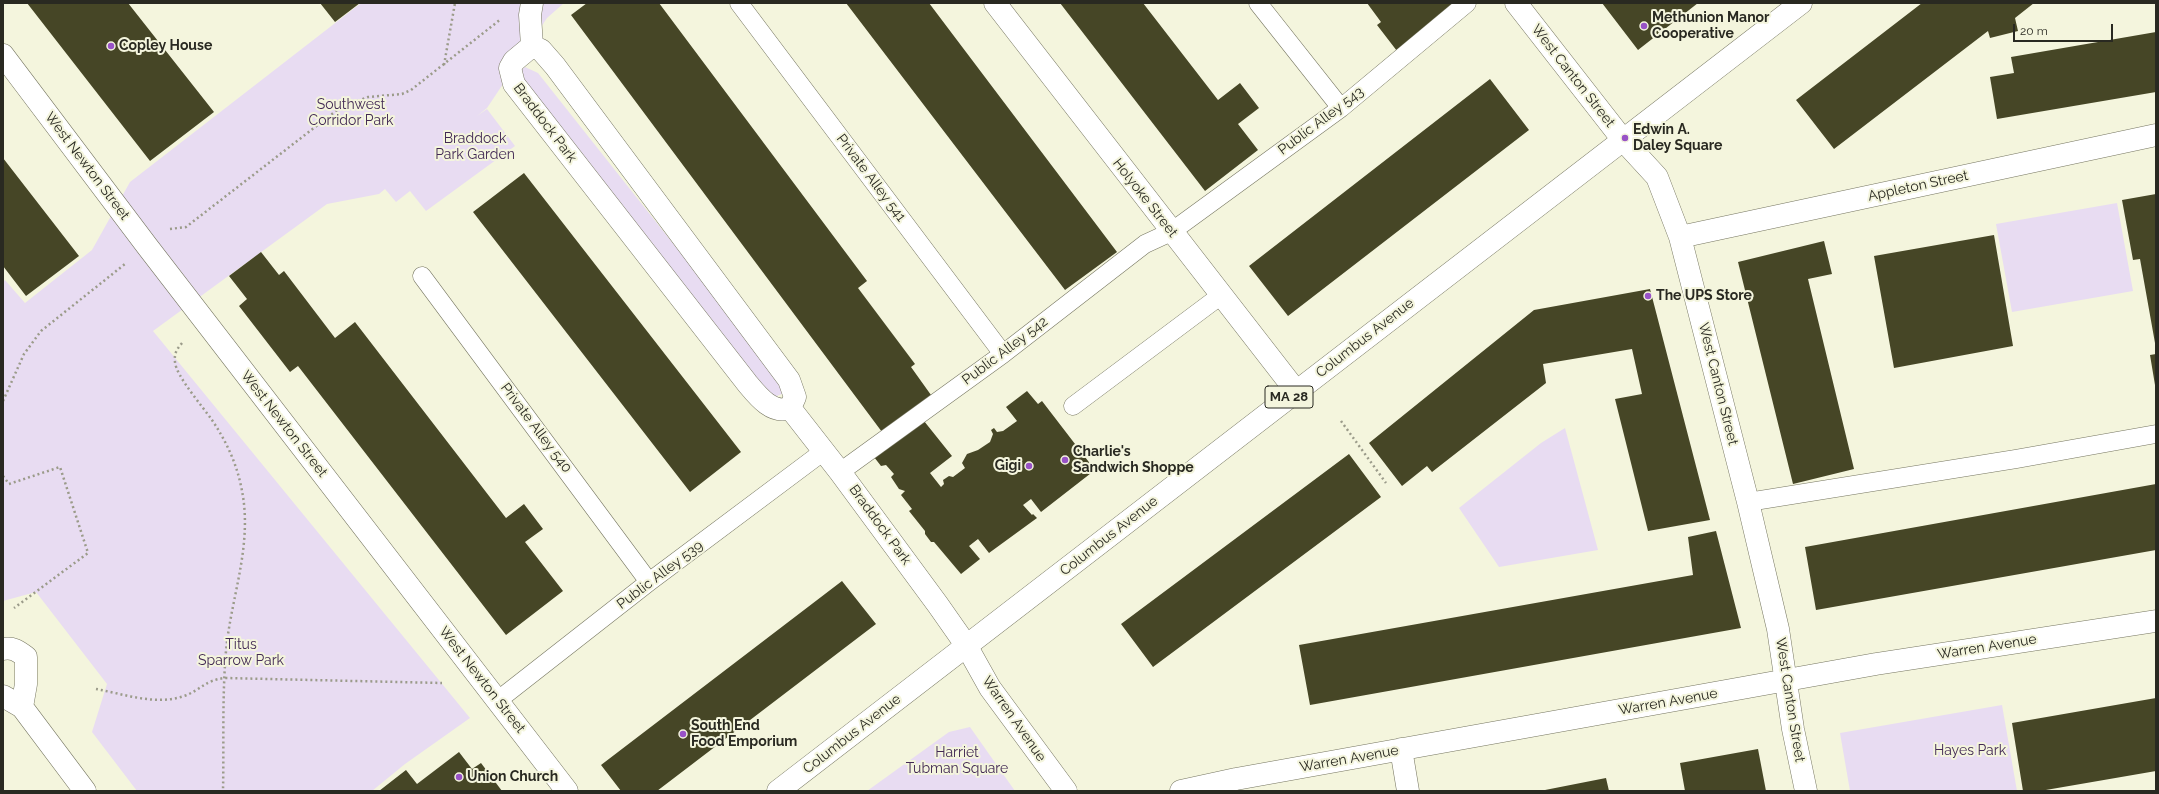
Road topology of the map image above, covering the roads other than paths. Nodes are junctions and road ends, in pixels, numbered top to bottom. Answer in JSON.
{"nodes":[{"id":1,"x":532,"y":3,"type":"edge"},
{"id":2,"x":739,"y":3,"type":"edge"},
{"id":3,"x":995,"y":3,"type":"edge"},
{"id":4,"x":1258,"y":3,"type":"edge"},
{"id":5,"x":1467,"y":3,"type":"edge"},
{"id":6,"x":1516,"y":3,"type":"edge"},
{"id":7,"x":1801,"y":3,"type":"edge"},
{"id":8,"x":532,"y":46,"type":"junction"},
{"id":9,"x":3,"y":55,"type":"edge"},
{"id":10,"x":1341,"y":108,"type":"junction"},
{"id":11,"x":2156,"y":134,"type":"edge"},
{"id":12,"x":1623,"y":140,"type":"junction"},
{"id":13,"x":1171,"y":232,"type":"junction"},
{"id":14,"x":1680,"y":238,"type":"junction"},
{"id":15,"x":422,"y":276,"type":"dead end"},
{"id":16,"x":1220,"y":296,"type":"junction"},
{"id":17,"x":1003,"y":354,"type":"junction"},
{"id":18,"x":1296,"y":391,"type":"junction"},
{"id":19,"x":1073,"y":406,"type":"dead end"},
{"id":20,"x":790,"y":408,"type":"junction"},
{"id":21,"x":2156,"y":434,"type":"edge"},
{"id":22,"x":824,"y":451,"type":"junction"},
{"id":23,"x":840,"y":472,"type":"junction"},
{"id":24,"x":1748,"y":502,"type":"junction"},
{"id":25,"x":649,"y":582,"type":"junction"},
{"id":26,"x":2156,"y":621,"type":"edge"},
{"id":27,"x":966,"y":645,"type":"junction"},
{"id":28,"x":3,"y":649,"type":"edge"},
{"id":29,"x":1788,"y":681,"type":"junction"},
{"id":30,"x":3,"y":696,"type":"edge"},
{"id":31,"x":497,"y":701,"type":"junction"},
{"id":32,"x":22,"y":707,"type":"junction"},
{"id":33,"x":1401,"y":749,"type":"junction"},
{"id":34,"x":85,"y":791,"type":"edge"},
{"id":35,"x":567,"y":791,"type":"edge"},
{"id":36,"x":778,"y":791,"type":"edge"},
{"id":37,"x":1066,"y":791,"type":"edge"},
{"id":38,"x":1181,"y":791,"type":"edge"},
{"id":39,"x":1408,"y":791,"type":"edge"},
{"id":40,"x":1806,"y":791,"type":"edge"}],
"edges":[{"from":1,"to":8,"type":"street"},
{"from":2,"to":17,"type":"lane","name":"Private Alley 541"},
{"from":3,"to":13,"type":"street","name":"Holyoke Street"},
{"from":4,"to":10,"type":"lane"},
{"from":5,"to":10,"type":"lane","name":"Public Alley 543"},
{"from":6,"to":12,"type":"street","name":"West Canton Street"},
{"from":7,"to":12,"type":"street","name":"Columbus Avenue","number":"MA 28"},
{"from":8,"to":20,"type":"street"},
{"from":8,"to":20,"type":"street","name":"Braddock Park"},
{"from":9,"to":31,"type":"street","name":"West Newton Street"},
{"from":10,"to":13,"type":"lane","name":"Public Alley 543"},
{"from":11,"to":14,"type":"street","name":"Appleton Street"},
{"from":12,"to":14,"type":"street","name":"West Canton Street"},
{"from":12,"to":18,"type":"street","name":"Columbus Avenue","number":"MA 28"},
{"from":13,"to":16,"type":"street","name":"Holyoke Street"},
{"from":13,"to":17,"type":"lane","name":"Public Alley 542"},
{"from":14,"to":24,"type":"street","name":"West Canton Street"},
{"from":15,"to":25,"type":"lane","name":"Private Alley 540"},
{"from":16,"to":18,"type":"street","name":"Holyoke Street"},
{"from":16,"to":19,"type":"lane"},
{"from":17,"to":23,"type":"lane","name":"Public Alley 542"},
{"from":18,"to":27,"type":"street","name":"Columbus Avenue","number":"MA 28"},
{"from":20,"to":22,"type":"street","name":"Braddock Park"},
{"from":21,"to":24,"type":"lane"},
{"from":22,"to":23,"type":"street","name":"Braddock Park"},
{"from":22,"to":25,"type":"lane","name":"Public Alley 539"},
{"from":23,"to":27,"type":"street","name":"Braddock Park"},
{"from":24,"to":29,"type":"street","name":"West Canton Street"},
{"from":25,"to":31,"type":"lane","name":"Public Alley 539"},
{"from":26,"to":29,"type":"street","name":"Warren Avenue"},
{"from":27,"to":36,"type":"street","name":"Columbus Avenue","number":"MA 28"},
{"from":27,"to":37,"type":"street","name":"Warren Avenue"},
{"from":28,"to":32,"type":"street"},
{"from":29,"to":33,"type":"street","name":"Warren Avenue"},
{"from":29,"to":40,"type":"street","name":"West Canton Street"},
{"from":30,"to":32,"type":"street"},
{"from":31,"to":35,"type":"street","name":"West Newton Street"},
{"from":32,"to":34,"type":"street"},
{"from":33,"to":38,"type":"street","name":"Warren Avenue"},
{"from":33,"to":39,"type":"street"}]}
